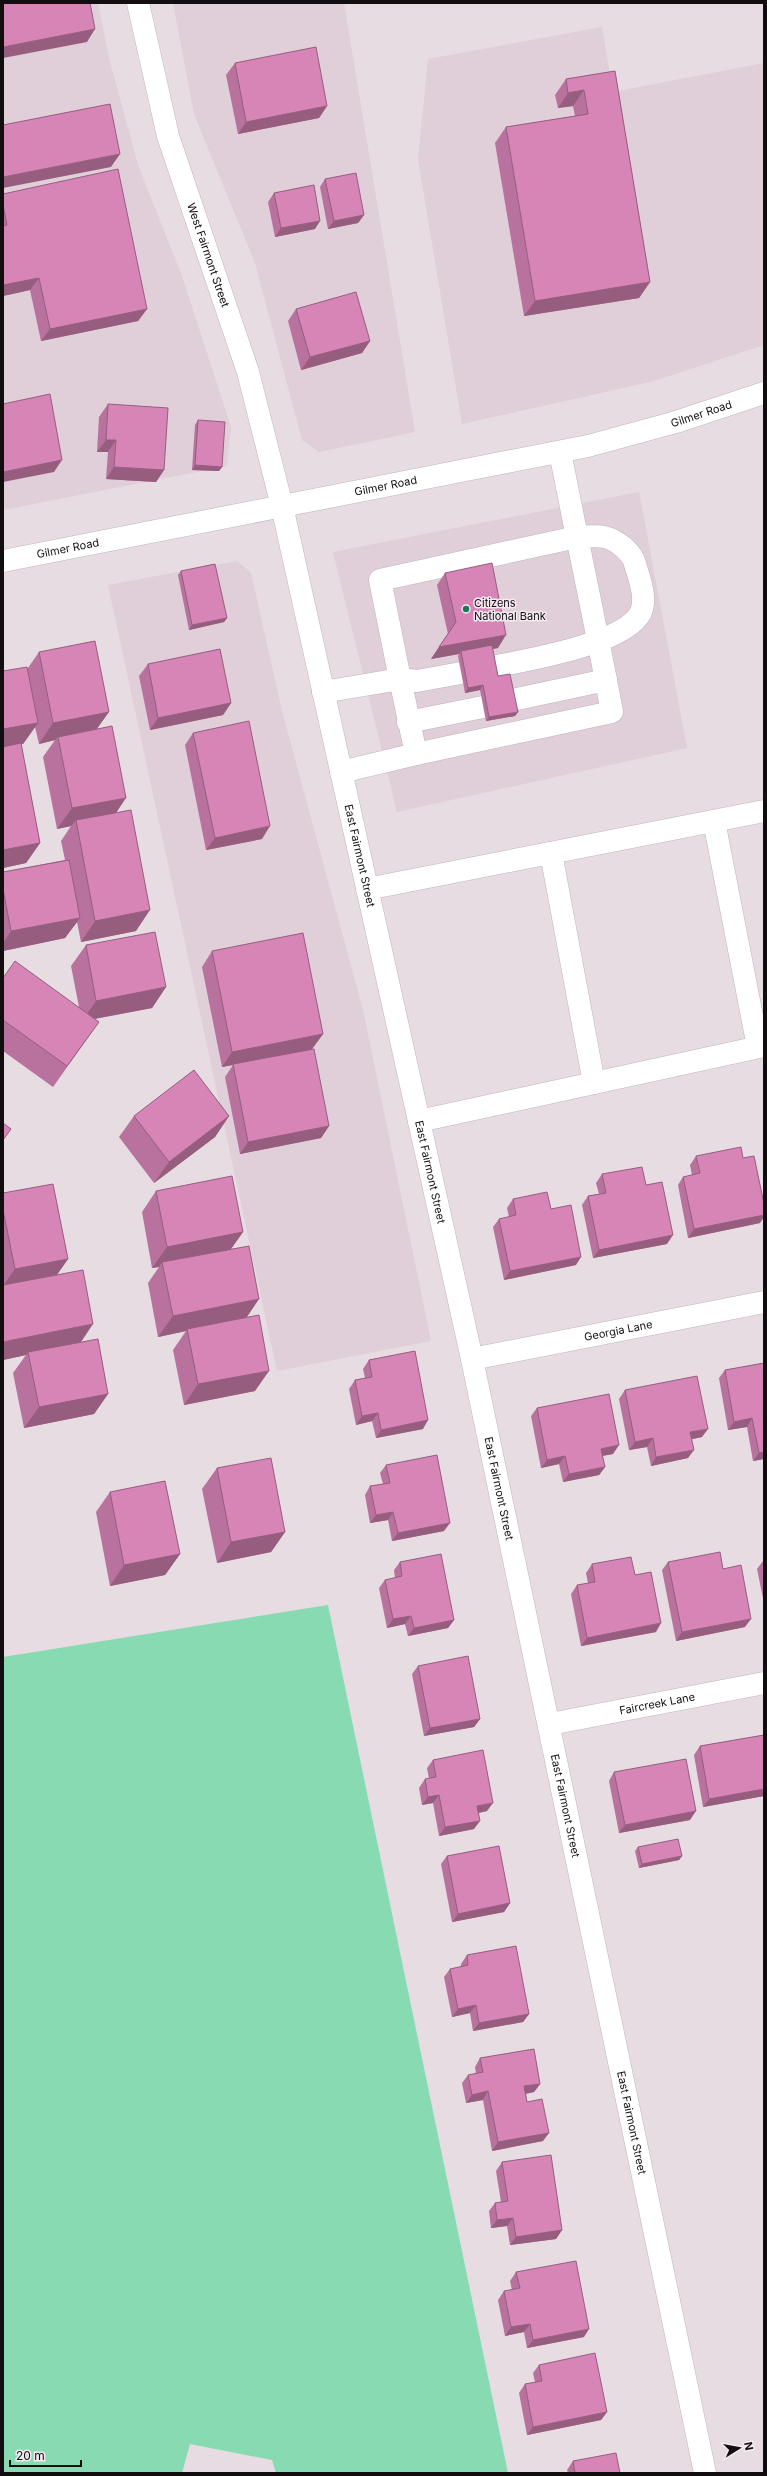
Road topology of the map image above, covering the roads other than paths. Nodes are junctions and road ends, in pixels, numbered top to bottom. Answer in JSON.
{"nodes":[{"id":1,"x":138,"y":3,"type":"edge"},
{"id":2,"x":764,"y":393,"type":"edge"},
{"id":3,"x":560,"y":452,"type":"junction"},
{"id":4,"x":282,"y":506,"type":"junction"},
{"id":5,"x":577,"y":537,"type":"junction"},
{"id":6,"x":3,"y":561,"type":"edge"},
{"id":7,"x":598,"y":643,"type":"junction"},
{"id":8,"x":492,"y":667,"type":"edge"},
{"id":9,"x":461,"y":673,"type":"dead end"},
{"id":10,"x":400,"y":678,"type":"junction"},
{"id":11,"x":606,"y":680,"type":"junction"},
{"id":12,"x":323,"y":692,"type":"junction"},
{"id":13,"x":512,"y":700,"type":"edge"},
{"id":14,"x":483,"y":707,"type":"dead end"},
{"id":15,"x":408,"y":722,"type":"junction"},
{"id":16,"x":416,"y":754,"type":"junction"},
{"id":17,"x":341,"y":772,"type":"junction"},
{"id":18,"x":764,"y":811,"type":"edge"},
{"id":19,"x":714,"y":821,"type":"junction"},
{"id":20,"x":552,"y":853,"type":"junction"},
{"id":21,"x":367,"y":889,"type":"junction"},
{"id":22,"x":761,"y":1047,"type":"edge"},
{"id":23,"x":594,"y":1083,"type":"junction"},
{"id":24,"x":419,"y":1120,"type":"junction"},
{"id":25,"x":764,"y":1302,"type":"edge"},
{"id":26,"x":472,"y":1359,"type":"junction"},
{"id":27,"x":764,"y":1683,"type":"edge"},
{"id":28,"x":550,"y":1724,"type":"junction"},
{"id":29,"x":705,"y":2473,"type":"edge"}],
"edges":[{"from":1,"to":4,"type":"street","name":"West Fairmont Street"},
{"from":2,"to":3,"type":"street","name":"Gilmer Road"},
{"from":3,"to":4,"type":"street","name":"Gilmer Road"},
{"from":3,"to":5,"type":"street"},
{"from":4,"to":6,"type":"street","name":"Gilmer Road"},
{"from":4,"to":12,"type":"street","name":"East Fairmont Street"},
{"from":5,"to":7,"type":"street"},
{"from":5,"to":7,"type":"street"},
{"from":5,"to":10,"type":"street"},
{"from":7,"to":8,"type":"street"},
{"from":7,"to":11,"type":"street"},
{"from":9,"to":10,"type":"street"},
{"from":10,"to":12,"type":"street"},
{"from":10,"to":15,"type":"street"},
{"from":11,"to":13,"type":"street"},
{"from":11,"to":16,"type":"street"},
{"from":12,"to":17,"type":"street","name":"East Fairmont Street"},
{"from":14,"to":15,"type":"street"},
{"from":15,"to":16,"type":"street"},
{"from":16,"to":17,"type":"street"},
{"from":17,"to":21,"type":"street","name":"East Fairmont Street"},
{"from":18,"to":19,"type":"street"},
{"from":19,"to":20,"type":"street"},
{"from":19,"to":22,"type":"street"},
{"from":20,"to":21,"type":"street"},
{"from":20,"to":23,"type":"street"},
{"from":21,"to":24,"type":"street","name":"East Fairmont Street"},
{"from":22,"to":23,"type":"street"},
{"from":23,"to":24,"type":"street"},
{"from":24,"to":26,"type":"street","name":"East Fairmont Street"},
{"from":25,"to":26,"type":"street","name":"Georgia Lane"},
{"from":26,"to":28,"type":"street","name":"East Fairmont Street"},
{"from":27,"to":28,"type":"street","name":"Faircreek Lane"},
{"from":28,"to":29,"type":"street","name":"East Fairmont Street"}]}
